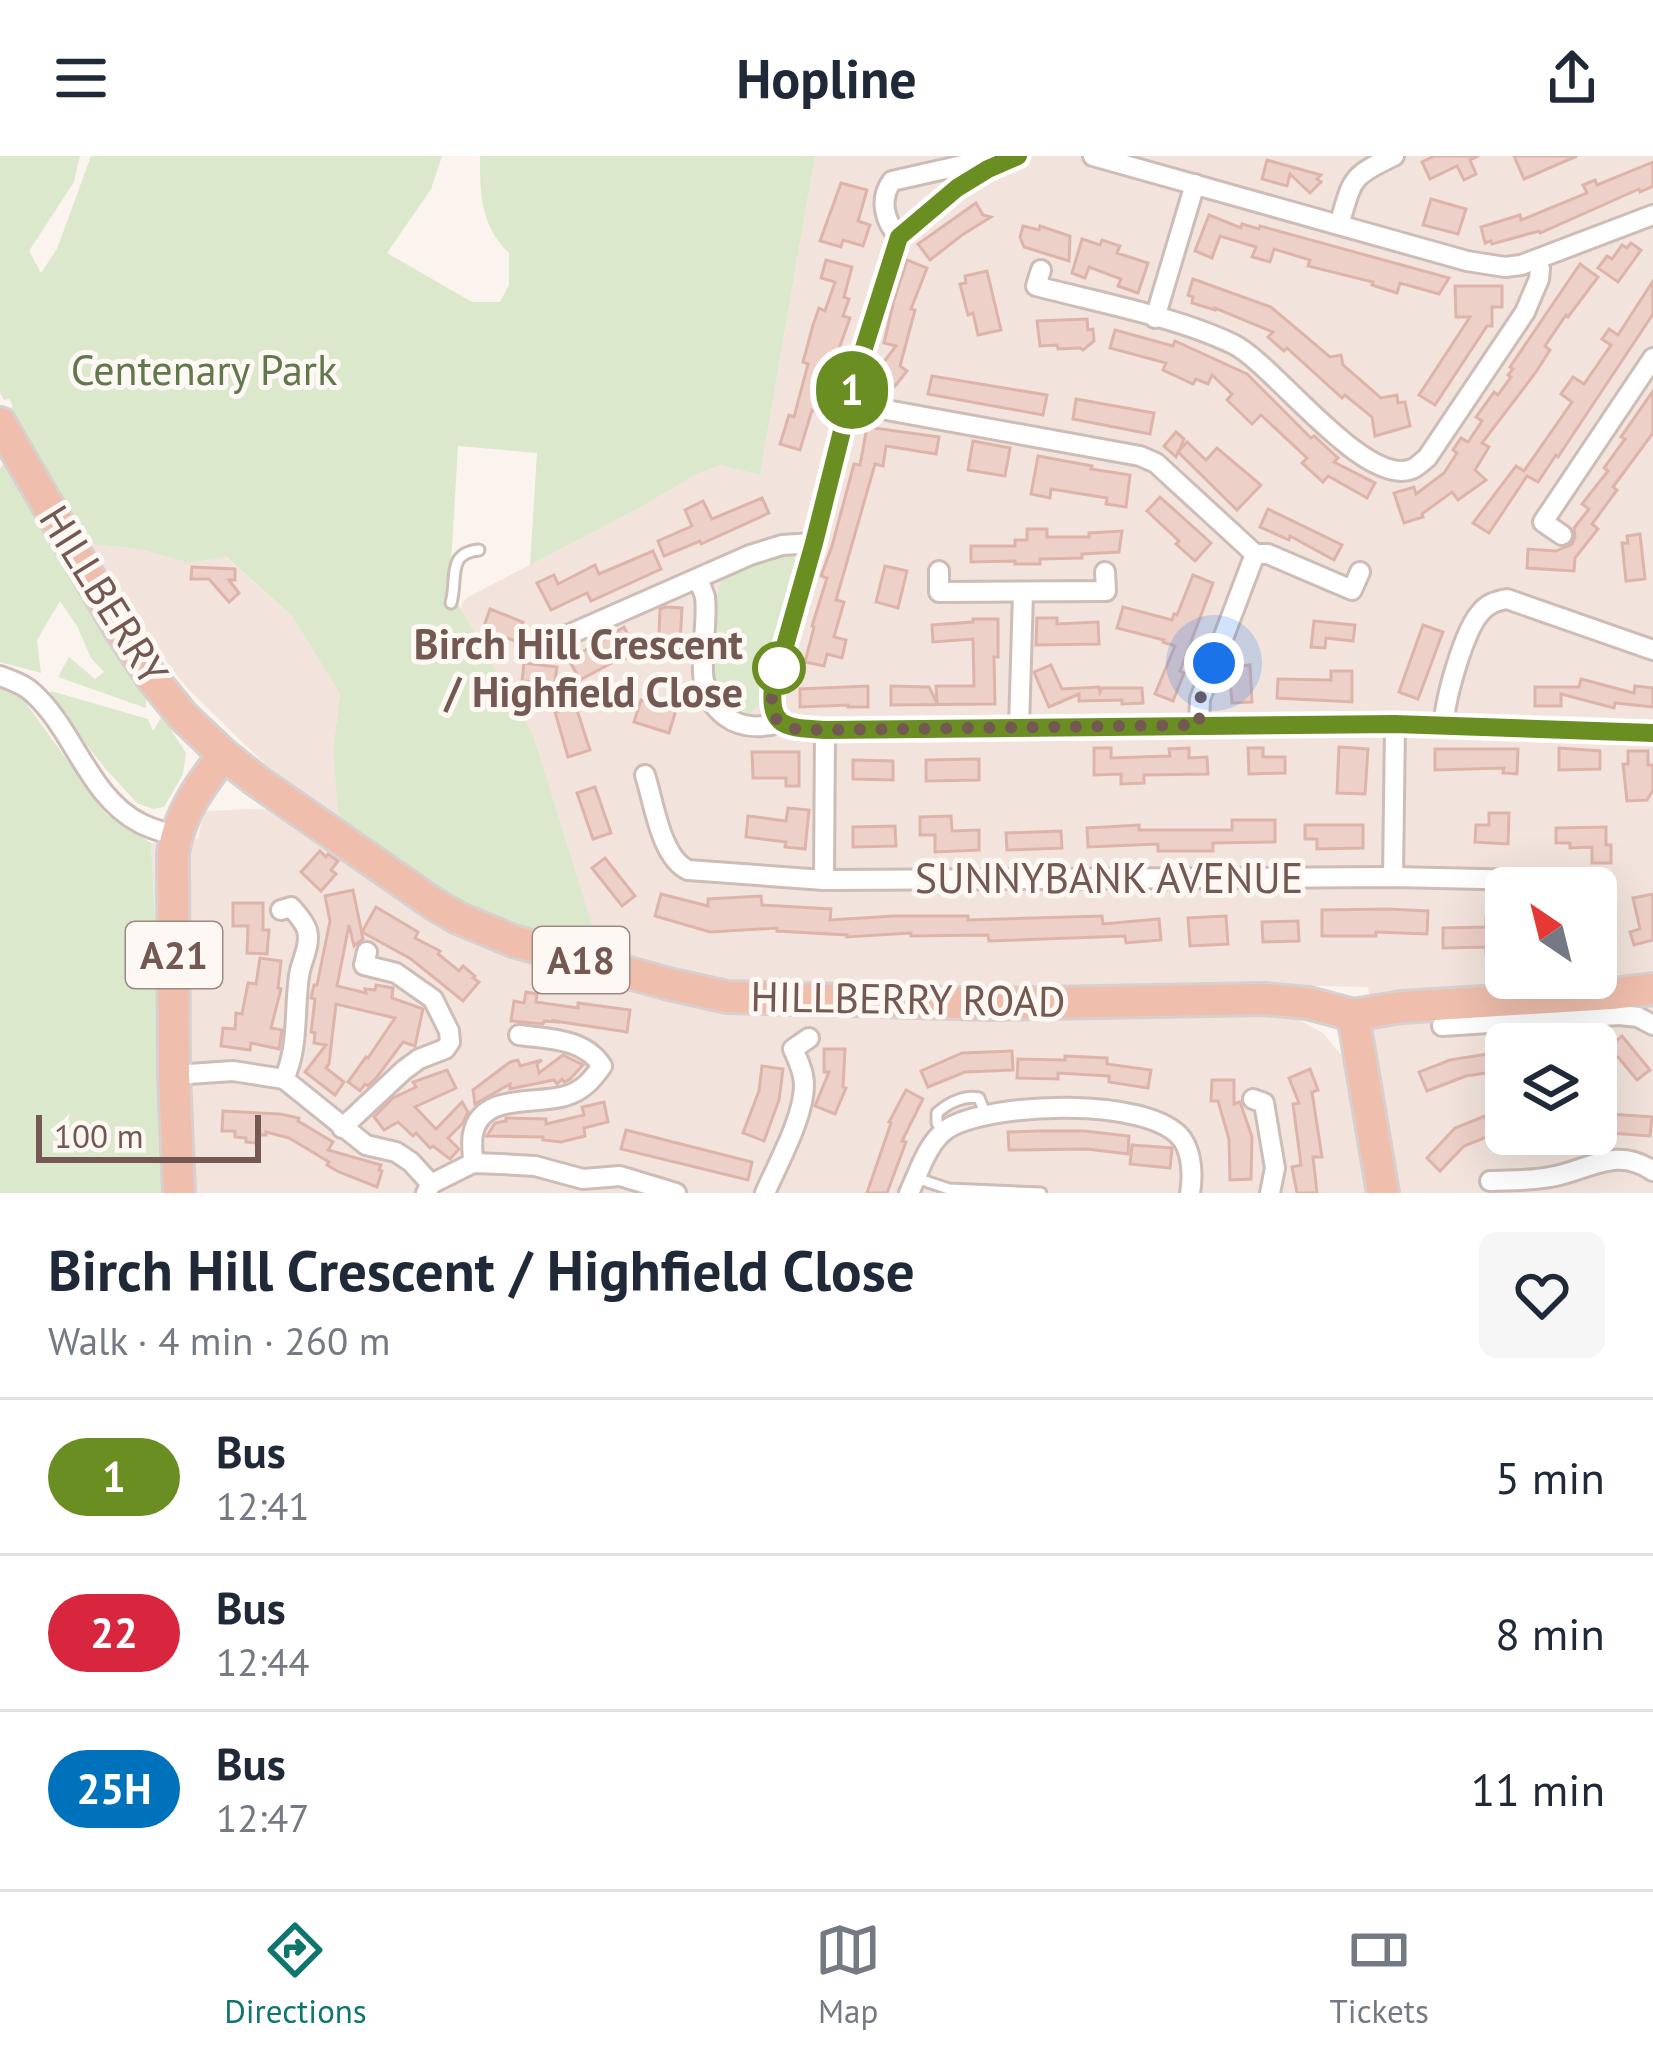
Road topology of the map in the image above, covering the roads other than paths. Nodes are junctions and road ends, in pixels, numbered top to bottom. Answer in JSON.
{"nodes":[{"id":1,"x":1018,"y":156,"type":"edge"},
{"id":2,"x":1093,"y":156,"type":"edge"},
{"id":3,"x":1394,"y":156,"type":"edge"},
{"id":4,"x":988,"y":169,"type":"junction"},
{"id":5,"x":1195,"y":184,"type":"junction"},
{"id":6,"x":1652,"y":217,"type":"edge"},
{"id":7,"x":1339,"y":225,"type":"junction"},
{"id":8,"x":899,"y":237,"type":"junction"},
{"id":9,"x":1536,"y":260,"type":"junction"},
{"id":10,"x":1029,"y":306,"type":"dead end"},
{"id":11,"x":1155,"y":317,"type":"junction"},
{"id":12,"x":1653,"y":358,"type":"edge"},
{"id":13,"x":848,"y":403,"type":"junction"},
{"id":14,"x":0,"y":423,"type":"edge"},
{"id":15,"x":1524,"y":509,"type":"dead end"},
{"id":16,"x":1543,"y":522,"type":"junction"},
{"id":17,"x":1562,"y":535,"type":"dead end"},
{"id":18,"x":814,"y":543,"type":"junction"},
{"id":19,"x":479,"y":550,"type":"dead end"},
{"id":20,"x":1255,"y":554,"type":"junction"},
{"id":21,"x":939,"y":571,"type":"dead end"},
{"id":22,"x":698,"y":579,"type":"junction"},
{"id":23,"x":939,"y":592,"type":"junction"},
{"id":24,"x":1023,"y":593,"type":"junction"},
{"id":25,"x":451,"y":603,"type":"dead end"},
{"id":26,"x":1343,"y":610,"type":"dead end"},
{"id":27,"x":1107,"y":613,"type":"dead end"},
{"id":28,"x":940,"y":615,"type":"dead end"},
{"id":29,"x":568,"y":635,"type":"dead end"},
{"id":30,"x":1653,"y":650,"type":"edge"},
{"id":31,"x":0,"y":676,"type":"edge"},
{"id":32,"x":780,"y":723,"type":"junction"},
{"id":33,"x":1395,"y":724,"type":"junction"},
{"id":34,"x":1199,"y":725,"type":"junction"},
{"id":35,"x":1444,"y":726,"type":"junction"},
{"id":36,"x":1019,"y":727,"type":"junction"},
{"id":37,"x":825,"y":730,"type":"junction"},
{"id":38,"x":1653,"y":733,"type":"edge"},
{"id":39,"x":224,"y":755,"type":"junction"},
{"id":40,"x":645,"y":775,"type":"dead end"},
{"id":41,"x":176,"y":836,"type":"junction"},
{"id":42,"x":1393,"y":877,"type":"junction"},
{"id":43,"x":1485,"y":879,"type":"edge"},
{"id":44,"x":824,"y":880,"type":"junction"},
{"id":45,"x":291,"y":906,"type":"dead end"},
{"id":46,"x":364,"y":964,"type":"dead end"},
{"id":47,"x":1653,"y":989,"type":"edge"},
{"id":48,"x":1353,"y":1015,"type":"junction"},
{"id":49,"x":1653,"y":1025,"type":"edge"},
{"id":50,"x":1442,"y":1027,"type":"dead end"},
{"id":51,"x":518,"y":1034,"type":"dead end"},
{"id":52,"x":771,"y":1049,"type":"dead end"},
{"id":53,"x":174,"y":1075,"type":"junction"},
{"id":54,"x":284,"y":1079,"type":"junction"},
{"id":55,"x":1266,"y":1099,"type":"dead end"},
{"id":56,"x":343,"y":1128,"type":"junction"},
{"id":57,"x":473,"y":1163,"type":"junction"},
{"id":58,"x":1653,"y":1171,"type":"edge"},
{"id":59,"x":1490,"y":1181,"type":"dead end"},
{"id":60,"x":603,"y":1185,"type":"edge"},
{"id":61,"x":912,"y":1186,"type":"edge"},
{"id":62,"x":429,"y":1188,"type":"edge"},
{"id":63,"x":1197,"y":1192,"type":"edge"},
{"id":64,"x":179,"y":1193,"type":"edge"},
{"id":65,"x":676,"y":1193,"type":"edge"},
{"id":66,"x":765,"y":1193,"type":"edge"},
{"id":67,"x":1039,"y":1193,"type":"edge"},
{"id":68,"x":1270,"y":1193,"type":"edge"},
{"id":69,"x":1383,"y":1193,"type":"edge"}],
"edges":[{"from":1,"to":4,"type":"street"},
{"from":2,"to":5,"type":"street"},
{"from":3,"to":7,"type":"street"},
{"from":4,"to":8,"type":"street"},
{"from":4,"to":8,"type":"street"},
{"from":5,"to":7,"type":"street"},
{"from":5,"to":11,"type":"street"},
{"from":6,"to":9,"type":"street"},
{"from":7,"to":9,"type":"street"},
{"from":8,"to":13,"type":"street"},
{"from":9,"to":11,"type":"street"},
{"from":10,"to":11,"type":"street"},
{"from":12,"to":16,"type":"street"},
{"from":13,"to":18,"type":"street"},
{"from":13,"to":20,"type":"street"},
{"from":14,"to":39,"type":"highway","name":"HILLBERRY","number":"A18"},
{"from":15,"to":16,"type":"street"},
{"from":16,"to":17,"type":"street"},
{"from":18,"to":22,"type":"street"},
{"from":18,"to":32,"type":"street"},
{"from":19,"to":25,"type":"lane"},
{"from":20,"to":26,"type":"street"},
{"from":20,"to":34,"type":"street"},
{"from":21,"to":23,"type":"street"},
{"from":22,"to":29,"type":"street"},
{"from":22,"to":32,"type":"street"},
{"from":23,"to":24,"type":"street"},
{"from":23,"to":28,"type":"street"},
{"from":24,"to":27,"type":"street"},
{"from":24,"to":36,"type":"street"},
{"from":30,"to":35,"type":"street"},
{"from":31,"to":41,"type":"street"},
{"from":32,"to":37,"type":"street"},
{"from":33,"to":34,"type":"street"},
{"from":33,"to":35,"type":"street"},
{"from":33,"to":42,"type":"street"},
{"from":34,"to":36,"type":"street"},
{"from":35,"to":38,"type":"street"},
{"from":36,"to":37,"type":"street"},
{"from":37,"to":44,"type":"street"},
{"from":39,"to":41,"type":"highway","number":"A21"},
{"from":39,"to":48,"type":"highway","name":"HILLBERRY ROAD","number":"A18"},
{"from":40,"to":44,"type":"street","name":"SUNNYBANK AVENUE"},
{"from":41,"to":53,"type":"highway","number":"A21"},
{"from":42,"to":43,"type":"street","name":"SUNNYBANK AVENUE"},
{"from":42,"to":44,"type":"street","name":"SUNNYBANK AVENUE"},
{"from":45,"to":54,"type":"street"},
{"from":46,"to":56,"type":"street"},
{"from":47,"to":48,"type":"highway","name":"HILLBERRY ROAD"},
{"from":48,"to":69,"type":"highway"},
{"from":49,"to":50,"type":"street"},
{"from":51,"to":57,"type":"street"},
{"from":52,"to":66,"type":"street"},
{"from":53,"to":54,"type":"street"},
{"from":53,"to":64,"type":"highway","number":"A21"},
{"from":54,"to":56,"type":"street"},
{"from":55,"to":68,"type":"street"},
{"from":56,"to":62,"type":"street"},
{"from":57,"to":60,"type":"street"},
{"from":57,"to":62,"type":"street"},
{"from":58,"to":59,"type":"street"},
{"from":60,"to":65,"type":"street"},
{"from":61,"to":63,"type":"street"},
{"from":61,"to":67,"type":"lane"}]}
